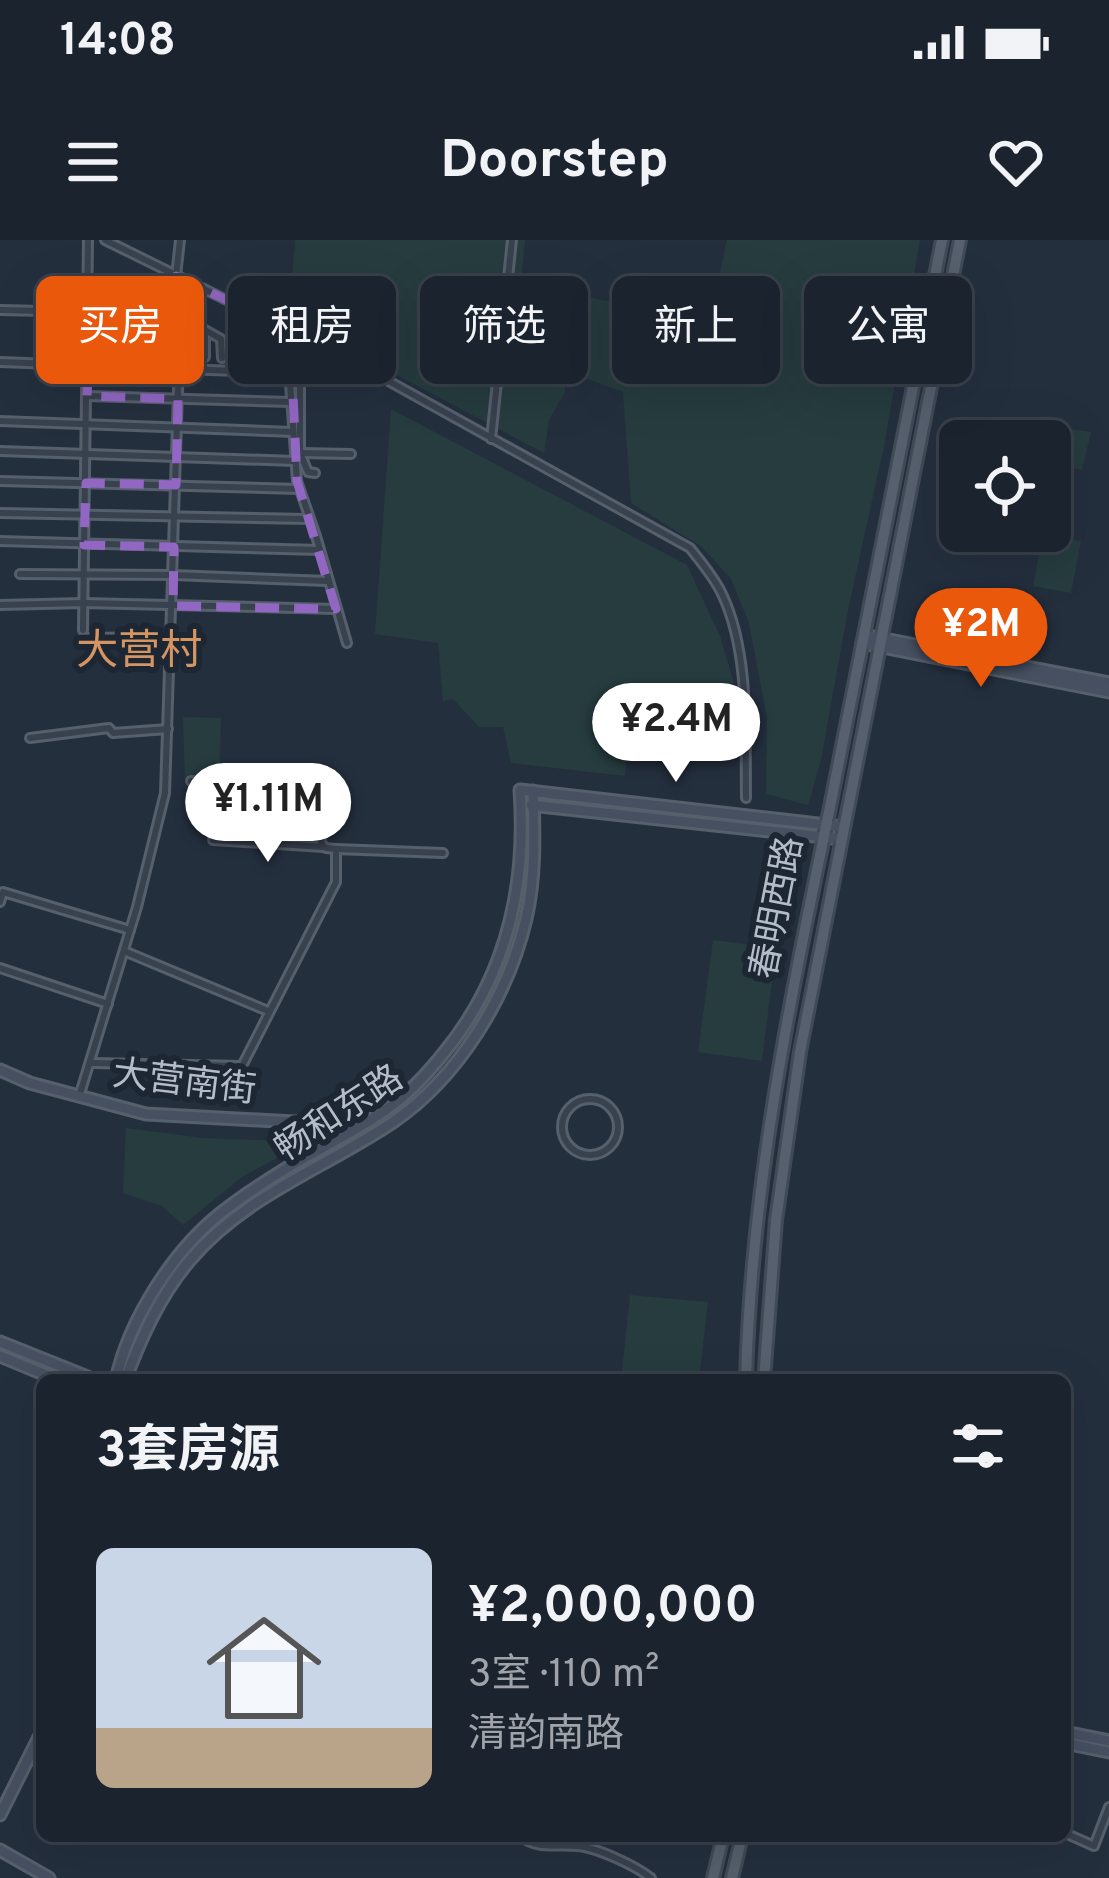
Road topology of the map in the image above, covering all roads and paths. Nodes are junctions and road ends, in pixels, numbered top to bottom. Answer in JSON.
{"nodes":[{"id":1,"x":88,"y":240,"type":"edge"},
{"id":2,"x":105,"y":240,"type":"edge"},
{"id":3,"x":180,"y":240,"type":"edge"},
{"id":4,"x":512,"y":240,"type":"edge"},
{"id":5,"x":942,"y":240,"type":"edge"},
{"id":6,"x":960,"y":240,"type":"edge"},
{"id":7,"x":88,"y":276,"type":"edge"},
{"id":8,"x":176,"y":276,"type":"joint"},
{"id":9,"x":0,"y":310,"type":"edge"},
{"id":10,"x":36,"y":311,"type":"edge"},
{"id":11,"x":205,"y":330,"type":"joint"},
{"id":12,"x":205,"y":356,"type":"dead end"},
{"id":13,"x":222,"y":358,"type":"dead end"},
{"id":14,"x":0,"y":362,"type":"edge"},
{"id":15,"x":36,"y":363,"type":"edge"},
{"id":16,"x":87,"y":384,"type":"edge"},
{"id":17,"x":178,"y":384,"type":"edge"},
{"id":18,"x":290,"y":384,"type":"edge"},
{"id":19,"x":300,"y":384,"type":"edge"},
{"id":20,"x":390,"y":384,"type":"edge"},
{"id":21,"x":87,"y":396,"type":"junction"},
{"id":22,"x":178,"y":399,"type":"junction"},
{"id":23,"x":291,"y":402,"type":"junction"},
{"id":24,"x":0,"y":422,"type":"edge"},
{"id":25,"x":87,"y":424,"type":"junction"},
{"id":26,"x":177,"y":428,"type":"junction"},
{"id":27,"x":293,"y":432,"type":"junction"},
{"id":28,"x":491,"y":439,"type":"junction"},
{"id":29,"x":0,"y":451,"type":"edge"},
{"id":30,"x":86,"y":454,"type":"junction"},
{"id":31,"x":351,"y":454,"type":"dead end"},
{"id":32,"x":177,"y":457,"type":"junction"},
{"id":33,"x":298,"y":457,"type":"junction"},
{"id":34,"x":315,"y":473,"type":"dead end"},
{"id":35,"x":0,"y":481,"type":"edge"},
{"id":36,"x":86,"y":483,"type":"junction"},
{"id":37,"x":176,"y":485,"type":"junction"},
{"id":38,"x":299,"y":489,"type":"junction"},
{"id":39,"x":0,"y":513,"type":"edge"},
{"id":40,"x":85,"y":514,"type":"junction"},
{"id":41,"x":175,"y":516,"type":"junction"},
{"id":42,"x":310,"y":519,"type":"junction"},
{"id":43,"x":0,"y":541,"type":"edge"},
{"id":44,"x":85,"y":545,"type":"junction"},
{"id":45,"x":174,"y":548,"type":"junction"},
{"id":46,"x":320,"y":550,"type":"junction"},
{"id":47,"x":20,"y":574,"type":"dead end"},
{"id":48,"x":173,"y":575,"type":"junction"},
{"id":49,"x":84,"y":576,"type":"junction"},
{"id":50,"x":328,"y":581,"type":"junction"},
{"id":51,"x":83,"y":603,"type":"junction"},
{"id":52,"x":0,"y":605,"type":"edge"},
{"id":53,"x":172,"y":606,"type":"junction"},
{"id":54,"x":337,"y":609,"type":"junction"},
{"id":55,"x":172,"y":637,"type":"junction"},
{"id":56,"x":863,"y":639,"type":"junction"},
{"id":57,"x":882,"y":642,"type":"junction"},
{"id":58,"x":347,"y":644,"type":"dead end"},
{"id":59,"x":1109,"y":683,"type":"edge"},
{"id":60,"x":1109,"y":692,"type":"edge"},
{"id":61,"x":168,"y":729,"type":"junction"},
{"id":62,"x":30,"y":738,"type":"dead end"},
{"id":63,"x":191,"y":781,"type":"dead end"},
{"id":64,"x":319,"y":786,"type":"dead end"},
{"id":65,"x":533,"y":791,"type":"junction"},
{"id":66,"x":746,"y":798,"type":"dead end"},
{"id":67,"x":521,"y":804,"type":"junction"},
{"id":68,"x":534,"y":806,"type":"junction"},
{"id":69,"x":219,"y":820,"type":"dead end"},
{"id":70,"x":825,"y":831,"type":"junction"},
{"id":71,"x":843,"y":833,"type":"junction"},
{"id":72,"x":213,"y":840,"type":"dead end"},
{"id":73,"x":326,"y":848,"type":"junction"},
{"id":74,"x":336,"y":849,"type":"junction"},
{"id":75,"x":443,"y":853,"type":"dead end"},
{"id":76,"x":0,"y":902,"type":"edge"},
{"id":77,"x":130,"y":930,"type":"junction"},
{"id":78,"x":124,"y":951,"type":"junction"},
{"id":79,"x":0,"y":968,"type":"edge"},
{"id":80,"x":108,"y":1004,"type":"junction"},
{"id":81,"x":268,"y":1011,"type":"junction"},
{"id":82,"x":90,"y":1063,"type":"junction"},
{"id":83,"x":0,"y":1070,"type":"edge"},
{"id":84,"x":79,"y":1097,"type":"junction"},
{"id":85,"x":600,"y":1101,"type":"joint"},
{"id":86,"x":300,"y":1122,"type":"junction"},
{"id":87,"x":351,"y":1131,"type":"junction"},
{"id":88,"x":358,"y":1142,"type":"junction"},
{"id":89,"x":310,"y":1155,"type":"junction"},
{"id":90,"x":0,"y":1342,"type":"edge"},
{"id":91,"x":0,"y":1356,"type":"edge"},
{"id":92,"x":44,"y":1374,"type":"edge"},
{"id":93,"x":79,"y":1374,"type":"edge"},
{"id":94,"x":120,"y":1374,"type":"edge"},
{"id":95,"x":123,"y":1374,"type":"edge"},
{"id":96,"x":746,"y":1374,"type":"edge"},
{"id":97,"x":764,"y":1374,"type":"edge"},
{"id":98,"x":1071,"y":1733,"type":"edge"},
{"id":99,"x":1109,"y":1741,"type":"edge"},
{"id":100,"x":36,"y":1743,"type":"edge"},
{"id":101,"x":1071,"y":1744,"type":"edge"},
{"id":102,"x":1109,"y":1752,"type":"edge"},
{"id":103,"x":1109,"y":1807,"type":"edge"},
{"id":104,"x":0,"y":1815,"type":"edge"},
{"id":105,"x":1071,"y":1836,"type":"edge"},
{"id":106,"x":527,"y":1842,"type":"edge"},
{"id":107,"x":722,"y":1842,"type":"edge"},
{"id":108,"x":741,"y":1842,"type":"edge"},
{"id":109,"x":0,"y":1850,"type":"edge"},
{"id":110,"x":49,"y":1878,"type":"edge"},
{"id":111,"x":651,"y":1878,"type":"edge"},
{"id":112,"x":713,"y":1878,"type":"edge"},
{"id":113,"x":732,"y":1878,"type":"edge"}],
"edges":[{"from":1,"to":7,"type":"street"},
{"from":2,"to":8,"type":"street"},
{"from":3,"to":8,"type":"street"},
{"from":4,"to":28,"type":"street"},
{"from":5,"to":56,"type":"main road","name":"春明西路"},
{"from":6,"to":57,"type":"main road","name":"春明西路"},
{"from":9,"to":10,"type":"street"},
{"from":11,"to":12,"type":"street"},
{"from":11,"to":13,"type":"street"},
{"from":14,"to":15,"type":"street"},
{"from":16,"to":21,"type":"street"},
{"from":17,"to":22,"type":"street"},
{"from":18,"to":23,"type":"street"},
{"from":19,"to":33,"type":"street"},
{"from":20,"to":28,"type":"street"},
{"from":21,"to":22,"type":"street"},
{"from":21,"to":25,"type":"street"},
{"from":22,"to":23,"type":"street"},
{"from":22,"to":26,"type":"street"},
{"from":23,"to":27,"type":"street"},
{"from":24,"to":25,"type":"street"},
{"from":25,"to":26,"type":"street"},
{"from":25,"to":30,"type":"street"},
{"from":26,"to":27,"type":"street"},
{"from":26,"to":32,"type":"street"},
{"from":27,"to":33,"type":"street"},
{"from":28,"to":66,"type":"street"},
{"from":29,"to":30,"type":"street"},
{"from":30,"to":32,"type":"street"},
{"from":30,"to":36,"type":"street"},
{"from":31,"to":33,"type":"street"},
{"from":32,"to":33,"type":"street"},
{"from":32,"to":37,"type":"street"},
{"from":33,"to":34,"type":"street"},
{"from":33,"to":38,"type":"street"},
{"from":35,"to":36,"type":"street"},
{"from":36,"to":37,"type":"street"},
{"from":36,"to":40,"type":"street"},
{"from":37,"to":38,"type":"street"},
{"from":37,"to":41,"type":"street"},
{"from":38,"to":42,"type":"street"},
{"from":39,"to":40,"type":"street"},
{"from":40,"to":41,"type":"street"},
{"from":40,"to":44,"type":"street"},
{"from":41,"to":42,"type":"street"},
{"from":41,"to":45,"type":"street"},
{"from":42,"to":46,"type":"street"},
{"from":43,"to":44,"type":"street"},
{"from":44,"to":45,"type":"street"},
{"from":44,"to":49,"type":"street"},
{"from":45,"to":46,"type":"street"},
{"from":45,"to":48,"type":"street"},
{"from":46,"to":50,"type":"street"},
{"from":47,"to":49,"type":"street"},
{"from":48,"to":49,"type":"street"},
{"from":48,"to":50,"type":"street"},
{"from":48,"to":53,"type":"street"},
{"from":49,"to":51,"type":"street"},
{"from":50,"to":54,"type":"street"},
{"from":51,"to":52,"type":"street"},
{"from":51,"to":53,"type":"street"},
{"from":51,"to":55,"type":"street"},
{"from":53,"to":54,"type":"street"},
{"from":53,"to":55,"type":"street"},
{"from":54,"to":58,"type":"street"},
{"from":55,"to":61,"type":"street"},
{"from":56,"to":57,"type":"main road"},
{"from":56,"to":70,"type":"main road","name":"春明西路"},
{"from":57,"to":59,"type":"main road"},
{"from":57,"to":60,"type":"main road"},
{"from":57,"to":71,"type":"main road","name":"春明西路"},
{"from":61,"to":62,"type":"street"},
{"from":61,"to":77,"type":"street"},
{"from":63,"to":69,"type":"street"},
{"from":64,"to":73,"type":"street"},
{"from":65,"to":67,"type":"main road","name":"畅和东路"},
{"from":65,"to":68,"type":"main road","name":"畅和东路"},
{"from":65,"to":70,"type":"main road"},
{"from":67,"to":68,"type":"main road"},
{"from":67,"to":87,"type":"main road","name":"畅和东路"},
{"from":68,"to":70,"type":"main road"},
{"from":68,"to":88,"type":"main road","name":"畅和东路"},
{"from":70,"to":71,"type":"main road"},
{"from":70,"to":96,"type":"main road","name":"春明西路"},
{"from":71,"to":97,"type":"main road","name":"春明西路"},
{"from":72,"to":73,"type":"street"},
{"from":73,"to":74,"type":"street"},
{"from":74,"to":75,"type":"street"},
{"from":74,"to":81,"type":"street"},
{"from":76,"to":77,"type":"street"},
{"from":77,"to":78,"type":"street"},
{"from":78,"to":80,"type":"street"},
{"from":78,"to":81,"type":"street"},
{"from":79,"to":80,"type":"street"},
{"from":80,"to":82,"type":"street"},
{"from":81,"to":82,"type":"street"},
{"from":82,"to":84,"type":"street"},
{"from":83,"to":84,"type":"main road","name":"大营南街"},
{"from":84,"to":86,"type":"main road","name":"大营南街"},
{"from":85,"to":85,"type":"street"},
{"from":86,"to":87,"type":"main road","name":"大营南街"},
{"from":86,"to":89,"type":"main road"},
{"from":87,"to":88,"type":"main road"},
{"from":87,"to":89,"type":"main road","name":"畅和东路"},
{"from":88,"to":95,"type":"main road","name":"畅和东路"},
{"from":89,"to":94,"type":"main road","name":"畅和东路"},
{"from":90,"to":93,"type":"main road"},
{"from":91,"to":92,"type":"main road"},
{"from":98,"to":99,"type":"main road"},
{"from":100,"to":104,"type":"main road"},
{"from":101,"to":102,"type":"main road"},
{"from":103,"to":105,"type":"street"},
{"from":106,"to":111,"type":"street"},
{"from":107,"to":112,"type":"main road"},
{"from":108,"to":113,"type":"main road"},
{"from":109,"to":110,"type":"main road"}]}
